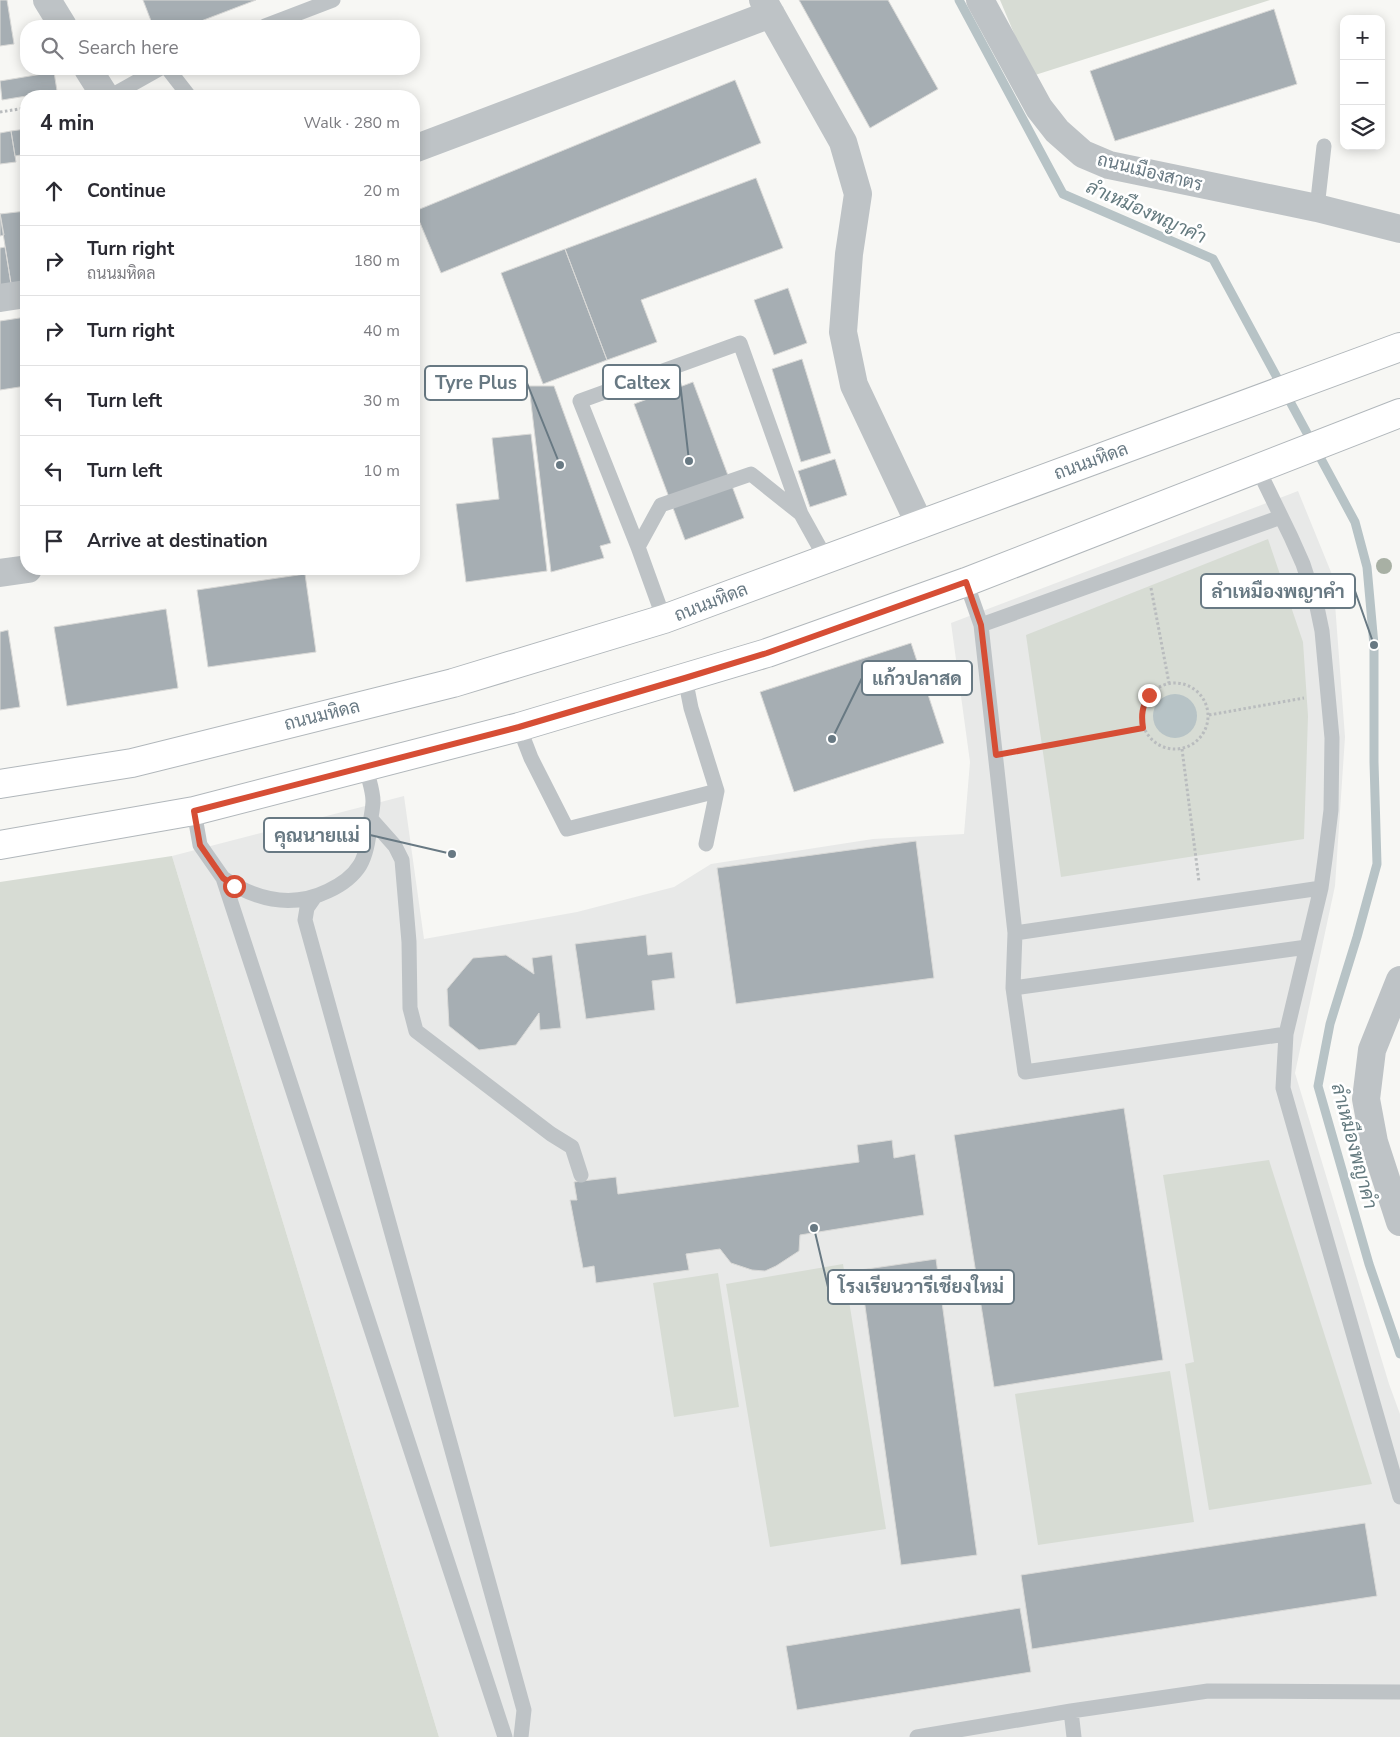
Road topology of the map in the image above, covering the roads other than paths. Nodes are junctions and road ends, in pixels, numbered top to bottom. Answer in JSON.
{"nodes":[{"id":1,"x":47,"y":0,"type":"edge"},
{"id":2,"x":333,"y":0,"type":"edge"},
{"id":3,"x":980,"y":0,"type":"edge"},
{"id":4,"x":767,"y":7,"type":"edge"},
{"id":5,"x":59,"y":20,"type":"edge"},
{"id":6,"x":281,"y":20,"type":"edge"},
{"id":7,"x":92,"y":75,"type":"edge"},
{"id":8,"x":148,"y":75,"type":"edge"},
{"id":9,"x":173,"y":75,"type":"edge"},
{"id":10,"x":101,"y":90,"type":"edge"},
{"id":11,"x":122,"y":90,"type":"edge"},
{"id":12,"x":184,"y":90,"type":"edge"},
{"id":13,"x":1324,"y":146,"type":"dead end"},
{"id":14,"x":420,"y":147,"type":"edge"},
{"id":15,"x":1317,"y":208,"type":"junction"},
{"id":16,"x":1400,"y":229,"type":"edge"},
{"id":17,"x":20,"y":295,"type":"edge"},
{"id":18,"x":0,"y":298,"type":"edge"},
{"id":19,"x":1400,"y":347,"type":"edge"},
{"id":20,"x":1400,"y":413,"type":"edge"},
{"id":21,"x":1258,"y":469,"type":"junction"},
{"id":22,"x":802,"y":514,"type":"junction"},
{"id":23,"x":1281,"y":517,"type":"junction"},
{"id":24,"x":920,"y":525,"type":"junction"},
{"id":25,"x":638,"y":548,"type":"junction"},
{"id":26,"x":826,"y":559,"type":"junction"},
{"id":27,"x":20,"y":570,"type":"edge"},
{"id":28,"x":0,"y":573,"type":"edge"},
{"id":29,"x":966,"y":582,"type":"junction"},
{"id":30,"x":664,"y":619,"type":"junction"},
{"id":31,"x":981,"y":625,"type":"junction"},
{"id":32,"x":685,"y":678,"type":"junction"},
{"id":33,"x":519,"y":727,"type":"junction"},
{"id":34,"x":366,"y":767,"type":"junction"},
{"id":35,"x":0,"y":784,"type":"edge"},
{"id":36,"x":717,"y":791,"type":"junction"},
{"id":37,"x":194,"y":811,"type":"junction"},
{"id":38,"x":371,"y":820,"type":"junction"},
{"id":39,"x":706,"y":844,"type":"dead end"},
{"id":40,"x":0,"y":845,"type":"edge"},
{"id":41,"x":223,"y":878,"type":"junction"},
{"id":42,"x":1321,"y":888,"type":"junction"},
{"id":43,"x":314,"y":898,"type":"junction"},
{"id":44,"x":1014,"y":933,"type":"junction"},
{"id":45,"x":1307,"y":946,"type":"junction"},
{"id":46,"x":1400,"y":980,"type":"edge"},
{"id":47,"x":1013,"y":988,"type":"junction"},
{"id":48,"x":1286,"y":1034,"type":"junction"},
{"id":49,"x":581,"y":1175,"type":"dead end"},
{"id":50,"x":1400,"y":1222,"type":"edge"},
{"id":51,"x":1400,"y":1497,"type":"edge"},
{"id":52,"x":1400,"y":1692,"type":"edge"},
{"id":53,"x":1071,"y":1711,"type":"junction"},
{"id":54,"x":505,"y":1737,"type":"edge"},
{"id":55,"x":521,"y":1737,"type":"edge"},
{"id":56,"x":917,"y":1737,"type":"edge"},
{"id":57,"x":1074,"y":1737,"type":"edge"}],
"edges":[{"from":1,"to":5,"type":"street"},
{"from":2,"to":6,"type":"lane"},
{"from":3,"to":15,"type":"street","name":"ถนนเมืองสาตร"},
{"from":4,"to":14,"type":"street"},
{"from":4,"to":24,"type":"street"},
{"from":7,"to":10,"type":"street"},
{"from":8,"to":11,"type":"lane"},
{"from":9,"to":12,"type":"lane"},
{"from":13,"to":15,"type":"lane"},
{"from":15,"to":16,"type":"street","name":"ถนนเมืองสาตร"},
{"from":17,"to":18,"type":"street"},
{"from":19,"to":24,"type":"main road","name":"ถนนมหิดล"},
{"from":20,"to":21,"type":"main road"},
{"from":21,"to":23,"type":"lane"},
{"from":21,"to":29,"type":"main road"},
{"from":22,"to":25,"type":"lane"},
{"from":22,"to":25,"type":"lane"},
{"from":22,"to":26,"type":"lane"},
{"from":23,"to":31,"type":"lane"},
{"from":23,"to":42,"type":"lane"},
{"from":24,"to":26,"type":"main road","name":"ถนนมหิดล"},
{"from":25,"to":30,"type":"lane"},
{"from":26,"to":30,"type":"main road","name":"ถนนมหิดล"},
{"from":27,"to":28,"type":"street"},
{"from":29,"to":31,"type":"lane"},
{"from":29,"to":32,"type":"main road"},
{"from":30,"to":35,"type":"main road","name":"ถนนมหิดล"},
{"from":31,"to":44,"type":"lane"},
{"from":32,"to":33,"type":"main road"},
{"from":32,"to":36,"type":"lane"},
{"from":33,"to":34,"type":"main road"},
{"from":33,"to":36,"type":"lane"},
{"from":34,"to":37,"type":"main road"},
{"from":34,"to":38,"type":"lane"},
{"from":36,"to":39,"type":"lane"},
{"from":37,"to":40,"type":"main road"},
{"from":37,"to":41,"type":"lane"},
{"from":38,"to":43,"type":"lane"},
{"from":38,"to":49,"type":"lane"},
{"from":41,"to":43,"type":"lane"},
{"from":41,"to":54,"type":"lane"},
{"from":42,"to":44,"type":"lane"},
{"from":42,"to":45,"type":"lane"},
{"from":43,"to":55,"type":"lane"},
{"from":44,"to":47,"type":"lane"},
{"from":45,"to":47,"type":"lane"},
{"from":45,"to":48,"type":"lane"},
{"from":46,"to":50,"type":"street"},
{"from":47,"to":48,"type":"lane"},
{"from":48,"to":51,"type":"lane"},
{"from":52,"to":53,"type":"lane"},
{"from":53,"to":56,"type":"lane"},
{"from":53,"to":57,"type":"lane"}]}
